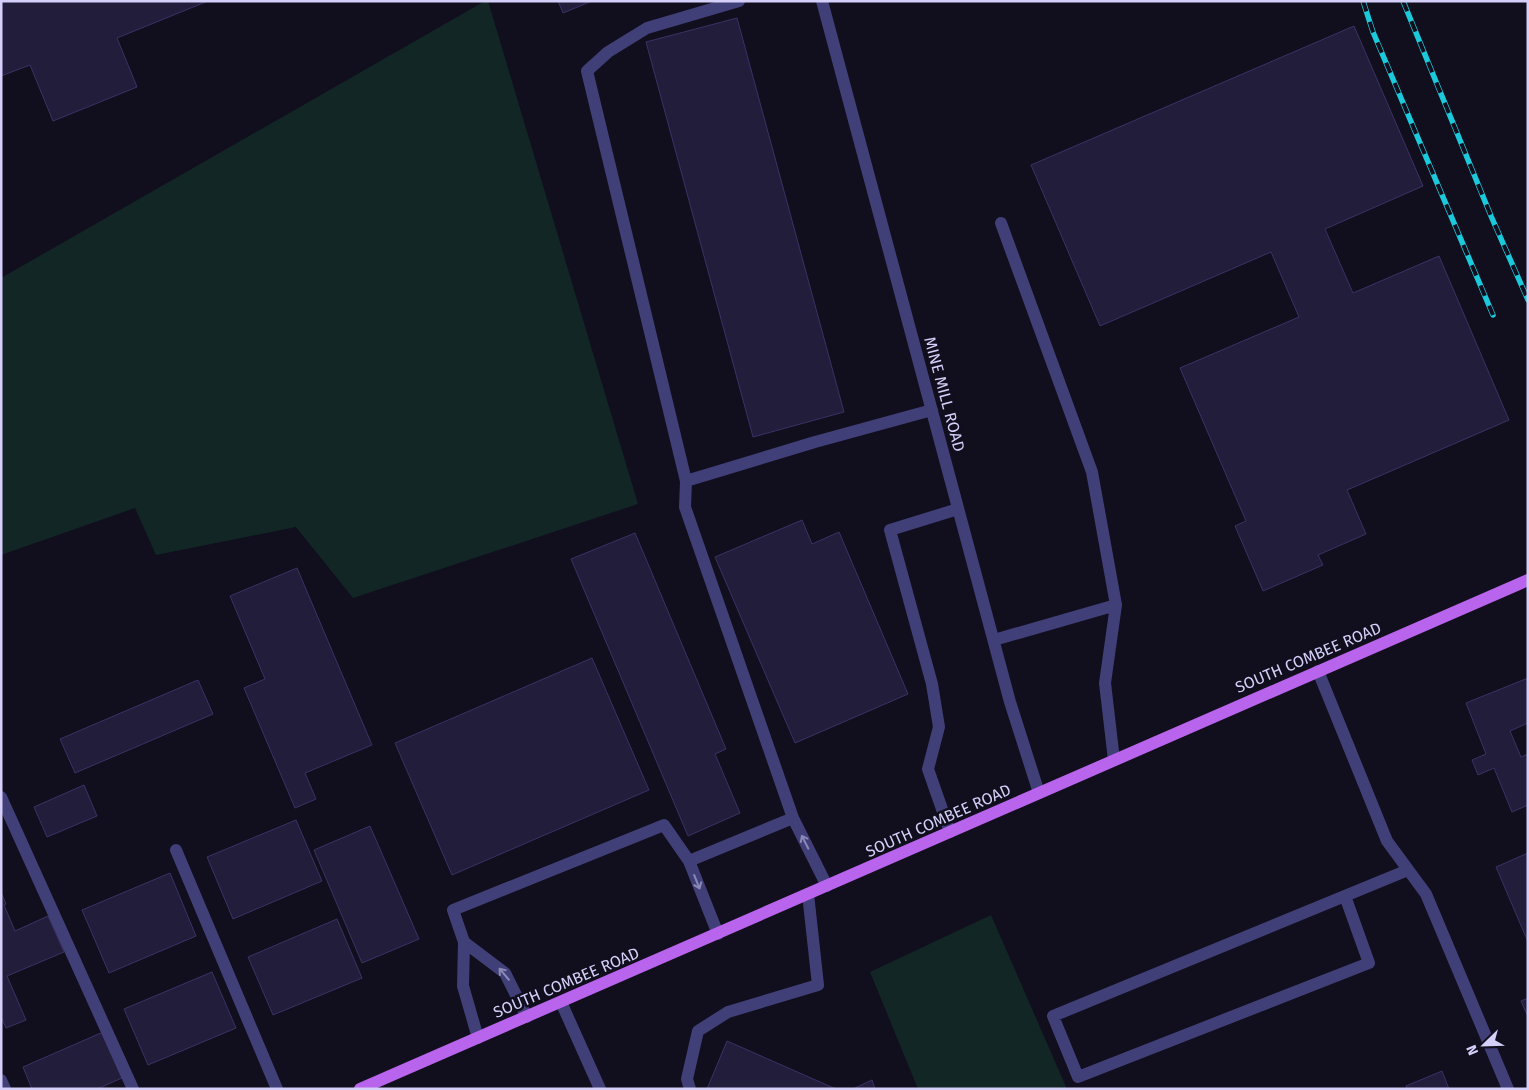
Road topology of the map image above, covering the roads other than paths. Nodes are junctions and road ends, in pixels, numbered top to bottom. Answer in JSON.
{"nodes":[{"id":1,"x":739,"y":1,"type":"edge"},
{"id":2,"x":822,"y":1,"type":"edge"},
{"id":3,"x":1001,"y":223,"type":"dead end"},
{"id":4,"x":932,"y":410,"type":"junction"},
{"id":5,"x":686,"y":481,"type":"junction"},
{"id":6,"x":958,"y":509,"type":"junction"},
{"id":7,"x":1528,"y":580,"type":"edge"},
{"id":8,"x":1116,"y":605,"type":"junction"},
{"id":9,"x":994,"y":640,"type":"junction"},
{"id":10,"x":1318,"y":671,"type":"junction"},
{"id":11,"x":1114,"y":760,"type":"junction"},
{"id":12,"x":1039,"y":793,"type":"junction"},
{"id":13,"x":1,"y":797,"type":"edge"},
{"id":14,"x":793,"y":818,"type":"junction"},
{"id":15,"x":950,"y":832,"type":"junction"},
{"id":16,"x":176,"y":850,"type":"dead end"},
{"id":17,"x":689,"y":861,"type":"junction"},
{"id":18,"x":1408,"y":870,"type":"junction"},
{"id":19,"x":827,"y":886,"type":"junction"},
{"id":20,"x":808,"y":894,"type":"junction"},
{"id":21,"x":1345,"y":896,"type":"junction"},
{"id":22,"x":718,"y":934,"type":"junction"},
{"id":23,"x":464,"y":942,"type":"junction"},
{"id":24,"x":561,"y":1002,"type":"junction"},
{"id":25,"x":527,"y":1016,"type":"junction"},
{"id":26,"x":478,"y":1038,"type":"junction"},
{"id":27,"x":1,"y":1080,"type":"edge"},
{"id":28,"x":5,"y":1089,"type":"edge"},
{"id":29,"x":133,"y":1089,"type":"edge"},
{"id":30,"x":277,"y":1089,"type":"edge"},
{"id":31,"x":360,"y":1089,"type":"edge"},
{"id":32,"x":600,"y":1089,"type":"edge"},
{"id":33,"x":690,"y":1089,"type":"edge"},
{"id":34,"x":1508,"y":1089,"type":"edge"}],
"edges":[{"from":1,"to":5,"type":"street"},
{"from":2,"to":4,"type":"street","name":"MINE MILL ROAD"},
{"from":3,"to":8,"type":"street"},
{"from":4,"to":5,"type":"street"},
{"from":4,"to":6,"type":"street","name":"MINE MILL ROAD"},
{"from":5,"to":14,"type":"street"},
{"from":6,"to":9,"type":"street","name":"MINE MILL ROAD"},
{"from":6,"to":15,"type":"street"},
{"from":7,"to":10,"type":"main road","name":"SOUTH COMBEE ROAD"},
{"from":8,"to":9,"type":"street"},
{"from":8,"to":11,"type":"street"},
{"from":9,"to":12,"type":"street","name":"MINE MILL ROAD"},
{"from":10,"to":11,"type":"main road","name":"SOUTH COMBEE ROAD"},
{"from":10,"to":18,"type":"street"},
{"from":11,"to":12,"type":"main road","name":"SOUTH COMBEE ROAD"},
{"from":12,"to":15,"type":"main road","name":"SOUTH COMBEE ROAD"},
{"from":13,"to":29,"type":"street"},
{"from":14,"to":17,"type":"street"},
{"from":19,"to":14,"type":"street","one_way":true},
{"from":15,"to":19,"type":"main road","name":"SOUTH COMBEE ROAD"},
{"from":16,"to":30,"type":"street"},
{"from":17,"to":22,"type":"street","one_way":true},
{"from":17,"to":23,"type":"street"},
{"from":18,"to":21,"type":"street"},
{"from":18,"to":34,"type":"street"},
{"from":19,"to":20,"type":"main road","name":"SOUTH COMBEE ROAD"},
{"from":20,"to":22,"type":"main road","name":"SOUTH COMBEE ROAD"},
{"from":20,"to":33,"type":"street"},
{"from":21,"to":21,"type":"street"},
{"from":22,"to":24,"type":"main road","name":"SOUTH COMBEE ROAD"},
{"from":25,"to":23,"type":"street","one_way":true},
{"from":23,"to":26,"type":"street"},
{"from":24,"to":25,"type":"main road","name":"SOUTH COMBEE ROAD"},
{"from":24,"to":32,"type":"street"},
{"from":25,"to":26,"type":"main road","name":"SOUTH COMBEE ROAD"},
{"from":26,"to":31,"type":"main road","name":"SOUTH COMBEE ROAD"},
{"from":27,"to":28,"type":"street"}]}
